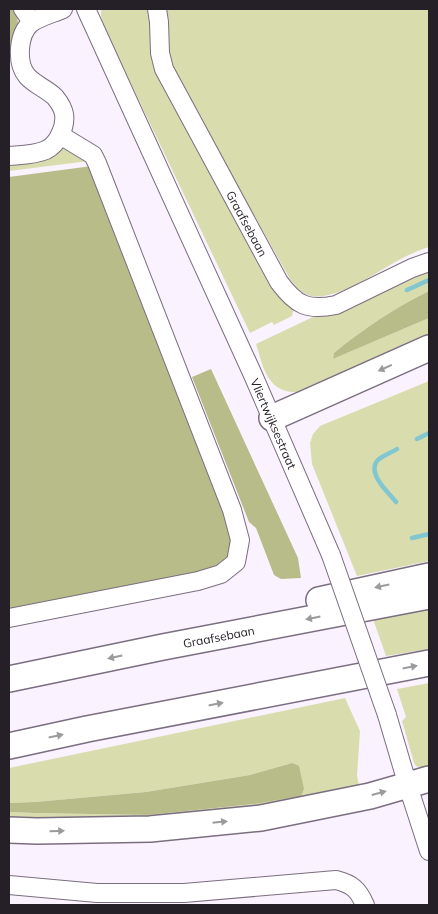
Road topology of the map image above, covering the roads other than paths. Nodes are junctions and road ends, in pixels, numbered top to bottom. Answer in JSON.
{"nodes":[{"id":1,"x":63,"y":9,"type":"edge"},
{"id":2,"x":86,"y":9,"type":"edge"},
{"id":3,"x":157,"y":9,"type":"edge"},
{"id":4,"x":28,"y":15,"type":"edge"},
{"id":5,"x":60,"y":135,"type":"junction"},
{"id":6,"x":9,"y":156,"type":"edge"},
{"id":7,"x":429,"y":262,"type":"edge"},
{"id":8,"x":429,"y":348,"type":"edge"},
{"id":9,"x":429,"y":366,"type":"edge"},
{"id":10,"x":276,"y":426,"type":"junction"},
{"id":11,"x":429,"y":576,"type":"edge"},
{"id":12,"x":429,"y":596,"type":"edge"},
{"id":13,"x":9,"y":618,"type":"edge"},
{"id":14,"x":163,"y":647,"type":"junction"},
{"id":15,"x":429,"y":663,"type":"edge"},
{"id":16,"x":9,"y":679,"type":"edge"},
{"id":17,"x":9,"y":746,"type":"edge"},
{"id":18,"x":418,"y":782,"type":"edge"},
{"id":19,"x":9,"y":830,"type":"edge"},
{"id":20,"x":429,"y":851,"type":"edge"},
{"id":21,"x":9,"y":885,"type":"edge"},
{"id":22,"x":365,"y":905,"type":"edge"}],
"edges":[{"from":1,"to":4,"type":"street"},
{"from":2,"to":10,"type":"street","name":"Vliertwijksestraat"},
{"from":3,"to":7,"type":"street","name":"Graafsebaan"},
{"from":4,"to":5,"type":"street"},
{"from":5,"to":6,"type":"street"},
{"from":5,"to":13,"type":"street"},
{"from":8,"to":10,"type":"highway","one_way":true},
{"from":9,"to":10,"type":"highway"},
{"from":10,"to":18,"type":"street","name":"Vliertwijksestraat","bridge":true},
{"from":11,"to":14,"type":"highway","one_way":true},
{"from":12,"to":14,"type":"highway","name":"Graafsebaan","one_way":true},
{"from":14,"to":16,"type":"highway","name":"Graafsebaan","one_way":true},
{"from":17,"to":15,"type":"highway","one_way":true},
{"from":19,"to":18,"type":"highway","one_way":true},
{"from":18,"to":20,"type":"street","name":"Vliertwijksestraat"},
{"from":21,"to":22,"type":"street"}]}
